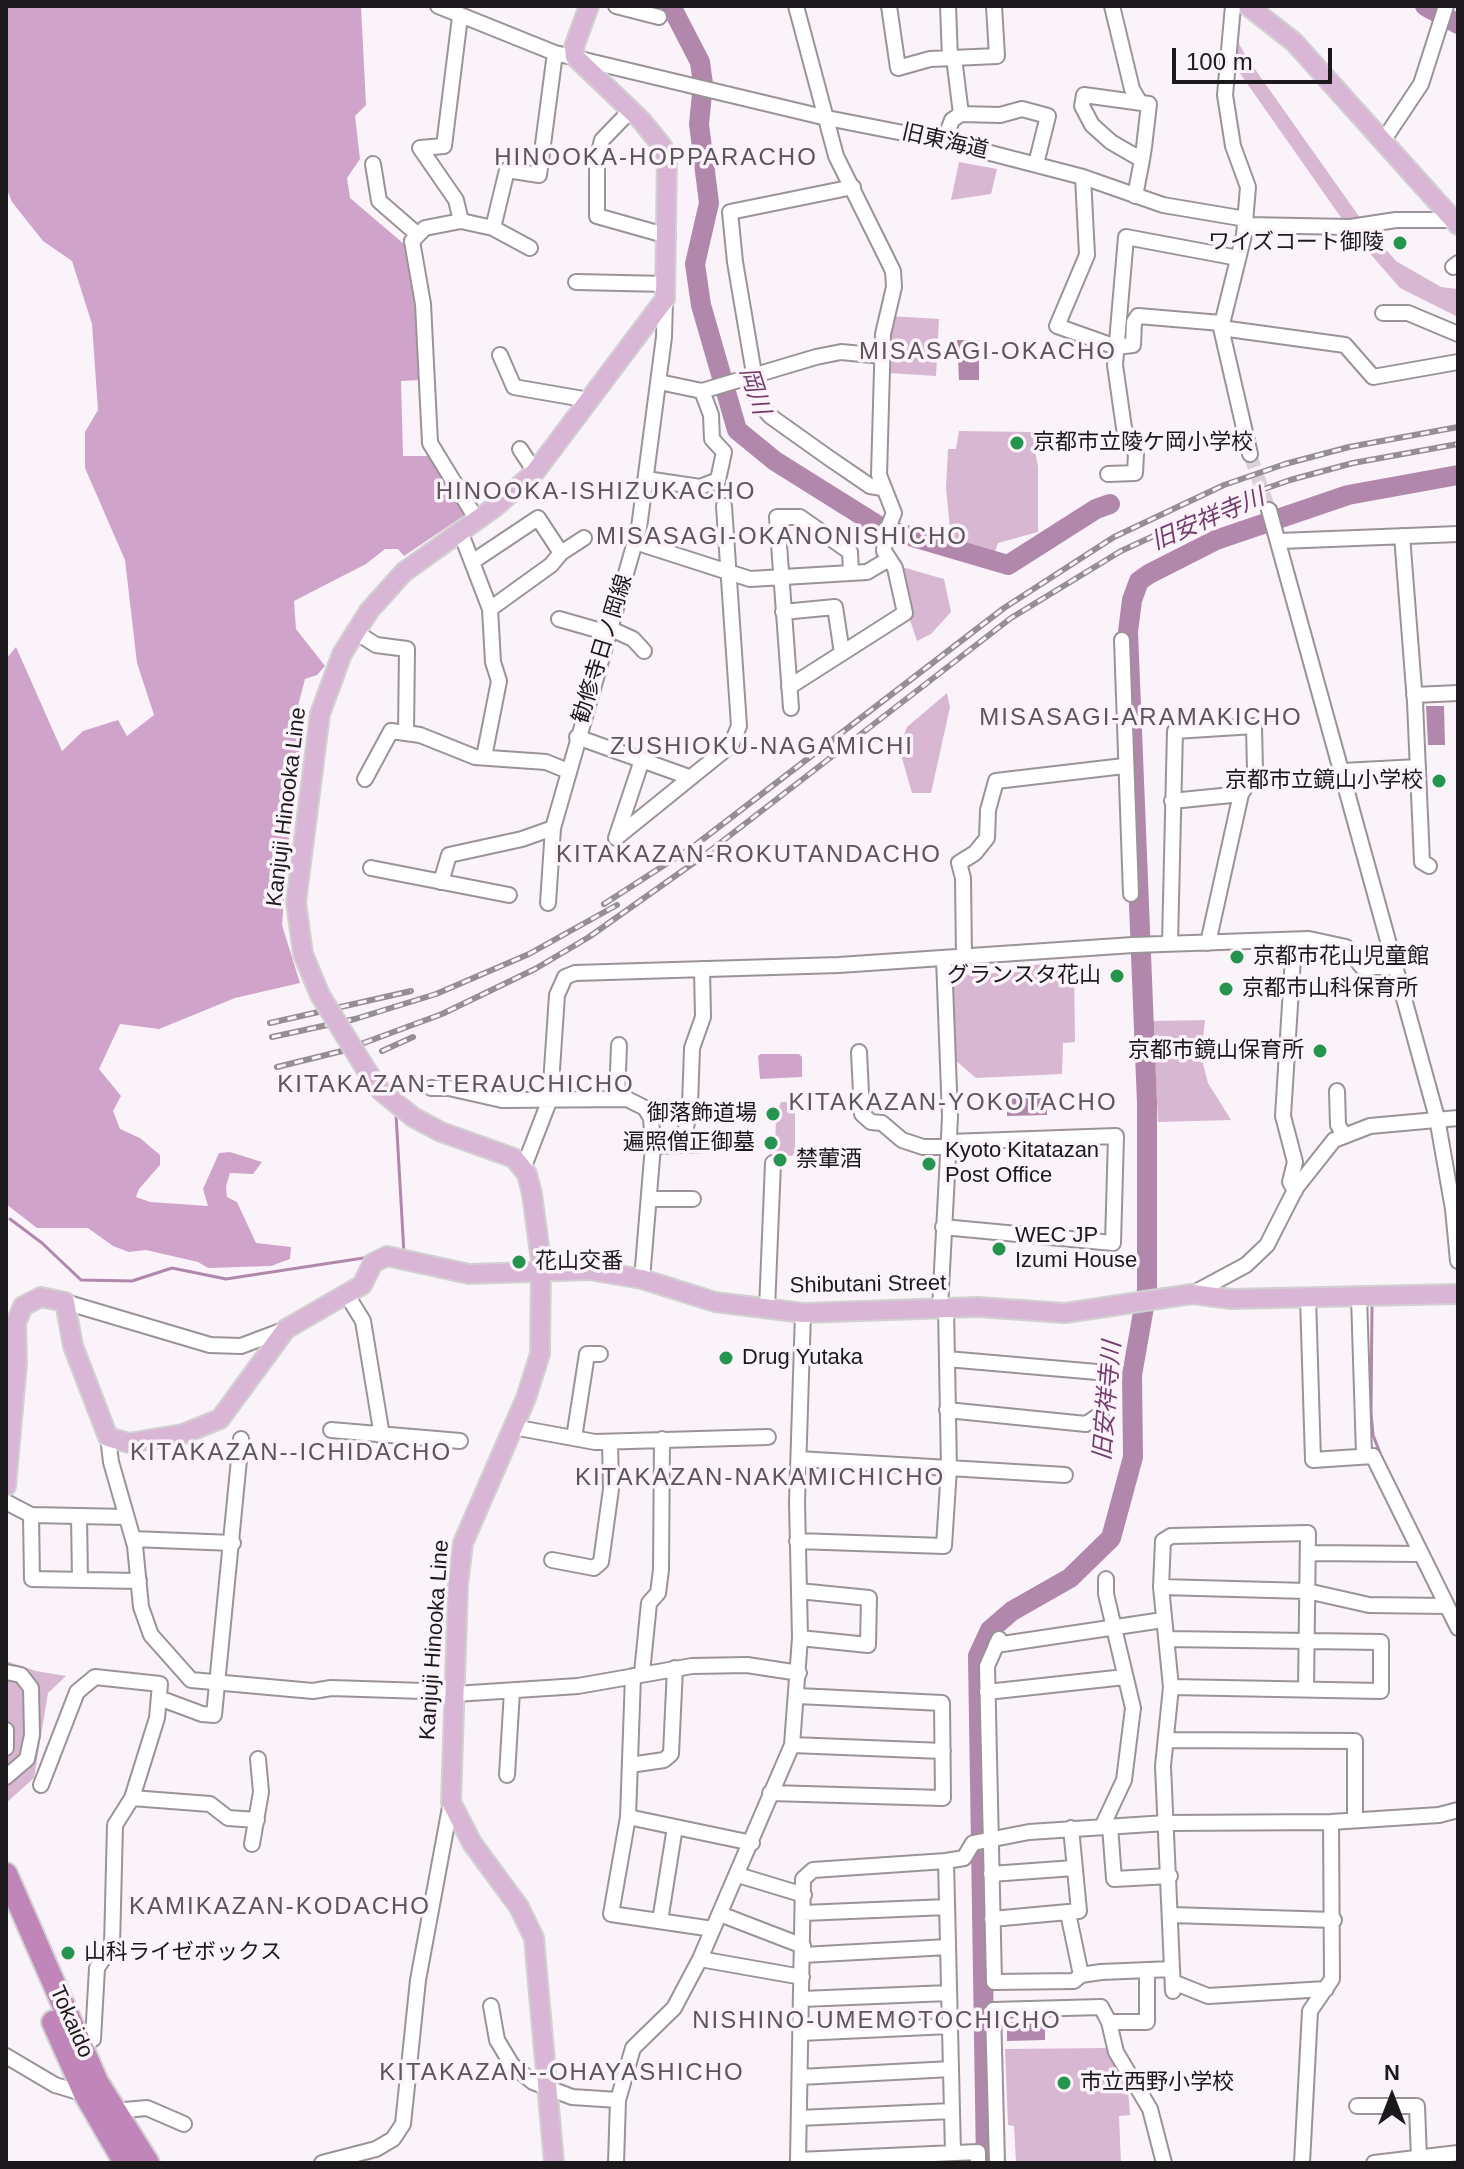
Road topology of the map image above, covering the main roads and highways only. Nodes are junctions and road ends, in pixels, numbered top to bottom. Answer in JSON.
{"nodes":[{"id":1,"x":589,"y":6,"type":"edge"},
{"id":2,"x":1248,"y":6,"type":"edge"},
{"id":3,"x":1456,"y":222,"type":"edge"},
{"id":4,"x":539,"y":1270,"type":"junction"},
{"id":5,"x":1458,"y":1294,"type":"edge"},
{"id":6,"x":6,"y":1486,"type":"edge"},
{"id":7,"x":6,"y":1874,"type":"edge"},
{"id":8,"x":6,"y":1911,"type":"edge"},
{"id":9,"x":130,"y":2160,"type":"edge"},
{"id":10,"x":554,"y":2163,"type":"edge"}],
"edges":[{"from":1,"to":4,"type":"main road","name":"Kanjuji Hinooka Line","bridge":true},
{"from":2,"to":3,"type":"main road"},
{"from":4,"to":5,"type":"main road","name":"Shibutani Street"},
{"from":4,"to":6,"type":"main road","name":"Shibutani Street"},
{"from":4,"to":10,"type":"main road","name":"Kanjuji Hinooka Line"},
{"from":7,"to":9,"type":"highway","name":"Tokaido"},
{"from":8,"to":9,"type":"highway","name":"Tokaido"}]}
